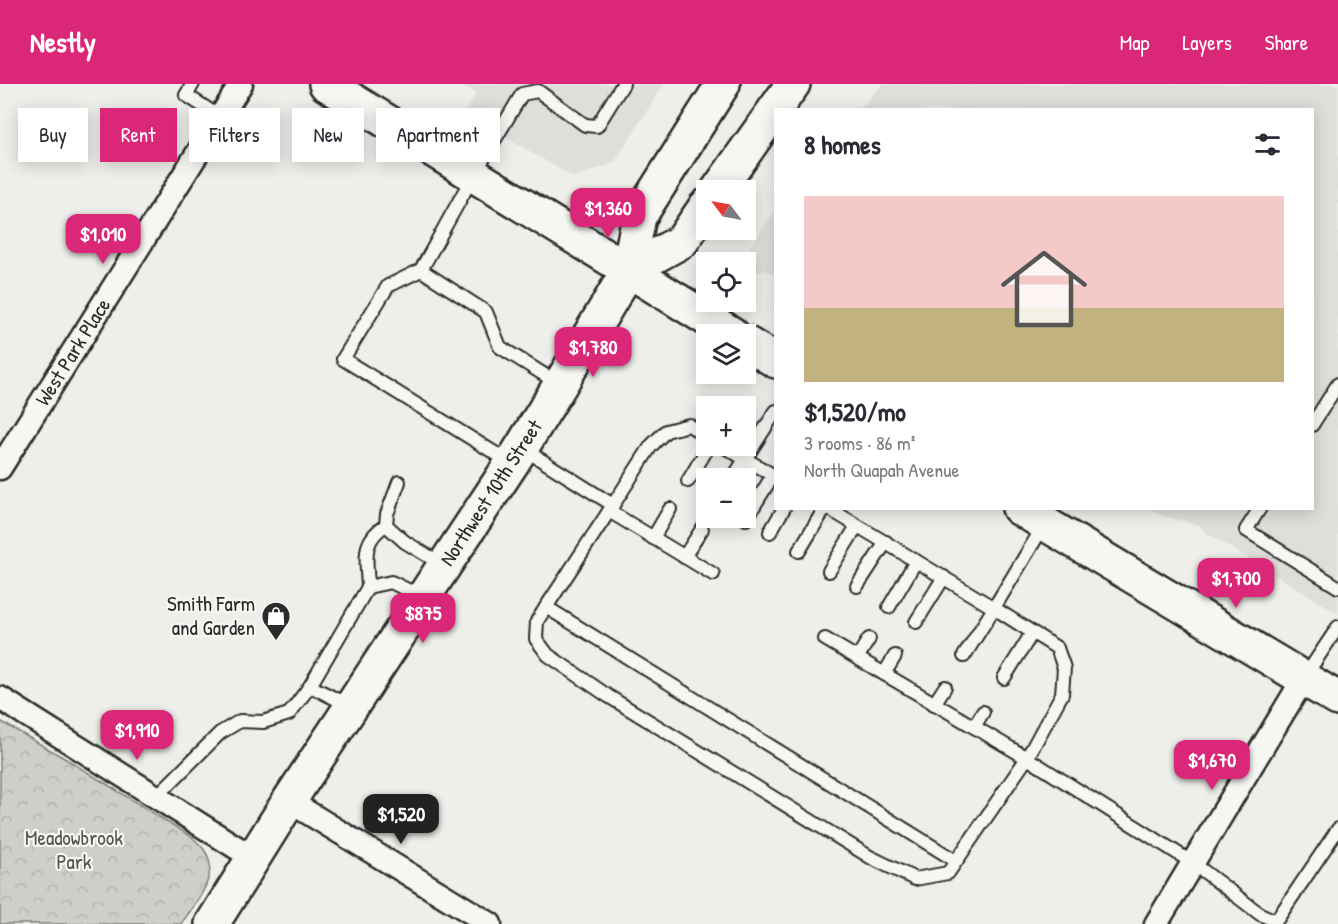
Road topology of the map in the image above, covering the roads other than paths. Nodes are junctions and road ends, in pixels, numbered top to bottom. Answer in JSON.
{"nodes":[{"id":1,"x":193,"y":84,"type":"edge"},
{"id":2,"x":241,"y":84,"type":"edge"},
{"id":3,"x":326,"y":84,"type":"edge"},
{"id":4,"x":623,"y":84,"type":"edge"},
{"id":5,"x":793,"y":84,"type":"edge"},
{"id":6,"x":716,"y":87,"type":"edge"},
{"id":7,"x":206,"y":108,"type":"edge"},
{"id":8,"x":226,"y":108,"type":"edge"},
{"id":9,"x":776,"y":108,"type":"edge"},
{"id":10,"x":774,"y":111,"type":"edge"},
{"id":11,"x":192,"y":162,"type":"edge"},
{"id":12,"x":473,"y":176,"type":"junction"},
{"id":13,"x":725,"y":180,"type":"edge"},
{"id":14,"x":696,"y":221,"type":"edge"},
{"id":15,"x":422,"y":270,"type":"junction"},
{"id":16,"x":628,"y":272,"type":"junction"},
{"id":17,"x":715,"y":324,"type":"edge"},
{"id":18,"x":756,"y":349,"type":"edge"},
{"id":19,"x":774,"y":360,"type":"edge"},
{"id":20,"x":1338,"y":384,"type":"edge"},
{"id":21,"x":560,"y":385,"type":"junction"},
{"id":22,"x":774,"y":414,"type":"edge"},
{"id":23,"x":1314,"y":422,"type":"edge"},
{"id":24,"x":696,"y":430,"type":"edge"},
{"id":25,"x":516,"y":455,"type":"junction"},
{"id":26,"x":703,"y":456,"type":"edge"},
{"id":27,"x":741,"y":456,"type":"edge"},
{"id":28,"x":746,"y":459,"type":"junction"},
{"id":29,"x":0,"y":468,"type":"edge"},
{"id":30,"x":740,"y":468,"type":"edge"},
{"id":31,"x":774,"y":476,"type":"edge"},
{"id":32,"x":688,"y":481,"type":"dead end"},
{"id":33,"x":399,"y":482,"type":"dead end"},
{"id":34,"x":756,"y":504,"type":"edge"},
{"id":35,"x":611,"y":508,"type":"junction"},
{"id":36,"x":670,"y":509,"type":"dead end"},
{"id":37,"x":783,"y":510,"type":"edge"},
{"id":38,"x":826,"y":510,"type":"edge"},
{"id":39,"x":830,"y":510,"type":"edge"},
{"id":40,"x":1259,"y":510,"type":"edge"},
{"id":41,"x":1032,"y":516,"type":"edge"},
{"id":42,"x":386,"y":525,"type":"junction"},
{"id":43,"x":857,"y":526,"type":"junction"},
{"id":44,"x":702,"y":529,"type":"dead end"},
{"id":45,"x":770,"y":532,"type":"dead end"},
{"id":46,"x":653,"y":538,"type":"junction"},
{"id":47,"x":886,"y":542,"type":"junction"},
{"id":48,"x":799,"y":551,"type":"dead end"},
{"id":49,"x":684,"y":557,"type":"junction"},
{"id":50,"x":916,"y":561,"type":"junction"},
{"id":51,"x":444,"y":565,"type":"junction"},
{"id":52,"x":829,"y":571,"type":"dead end"},
{"id":53,"x":713,"y":574,"type":"dead end"},
{"id":54,"x":944,"y":577,"type":"junction"},
{"id":55,"x":857,"y":586,"type":"dead end"},
{"id":56,"x":368,"y":587,"type":"junction"},
{"id":57,"x":1338,"y":587,"type":"edge"},
{"id":58,"x":423,"y":598,"type":"junction"},
{"id":59,"x":546,"y":607,"type":"junction"},
{"id":60,"x":888,"y":607,"type":"dead end"},
{"id":61,"x":994,"y":608,"type":"junction"},
{"id":62,"x":916,"y":622,"type":"dead end"},
{"id":63,"x":1338,"y":627,"type":"edge"},
{"id":64,"x":1032,"y":633,"type":"junction"},
{"id":65,"x":825,"y":639,"type":"dead end"},
{"id":66,"x":869,"y":639,"type":"dead end"},
{"id":67,"x":895,"y":656,"type":"dead end"},
{"id":68,"x":964,"y":656,"type":"dead end"},
{"id":69,"x":857,"y":658,"type":"junction"},
{"id":70,"x":884,"y":674,"type":"junction"},
{"id":71,"x":1004,"y":678,"type":"dead end"},
{"id":72,"x":1304,"y":678,"type":"junction"},
{"id":73,"x":310,"y":686,"type":"junction"},
{"id":74,"x":945,"y":687,"type":"dead end"},
{"id":75,"x":0,"y":699,"type":"edge"},
{"id":76,"x":1338,"y":699,"type":"edge"},
{"id":77,"x":934,"y":704,"type":"junction"},
{"id":78,"x":351,"y":707,"type":"junction"},
{"id":79,"x":983,"y":712,"type":"dead end"},
{"id":80,"x":974,"y":727,"type":"junction"},
{"id":81,"x":1027,"y":758,"type":"junction"},
{"id":82,"x":156,"y":797,"type":"junction"},
{"id":83,"x":289,"y":801,"type":"junction"},
{"id":84,"x":1338,"y":829,"type":"edge"},
{"id":85,"x":253,"y":858,"type":"junction"},
{"id":86,"x":956,"y":861,"type":"junction"},
{"id":87,"x":1193,"y":863,"type":"junction"},
{"id":88,"x":1277,"y":923,"type":"edge"},
{"id":89,"x":212,"y":924,"type":"edge"},
{"id":90,"x":490,"y":924,"type":"edge"},
{"id":91,"x":1156,"y":924,"type":"edge"}],
"edges":[{"from":1,"to":7,"type":"lane"},
{"from":2,"to":8,"type":"street","name":"West Park Place"},
{"from":3,"to":12,"type":"main road"},
{"from":4,"to":12,"type":"lane"},
{"from":5,"to":9,"type":"main road"},
{"from":6,"to":16,"type":"main road","name":"Northwest 10th Street"},
{"from":10,"to":13,"type":"main road"},
{"from":11,"to":29,"type":"street","name":"West Park Place"},
{"from":12,"to":15,"type":"lane"},
{"from":12,"to":16,"type":"main road"},
{"from":14,"to":16,"type":"main road","name":"Northwest 10th Street"},
{"from":15,"to":21,"type":"lane"},
{"from":15,"to":25,"type":"lane"},
{"from":16,"to":17,"type":"main road"},
{"from":16,"to":21,"type":"main road","name":"Northwest 10th Street"},
{"from":18,"to":19,"type":"main road"},
{"from":20,"to":23,"type":"lane"},
{"from":21,"to":25,"type":"main road","name":"Northwest 10th Street"},
{"from":22,"to":28,"type":"lane"},
{"from":24,"to":35,"type":"lane"},
{"from":25,"to":35,"type":"lane"},
{"from":25,"to":51,"type":"main road","name":"Northwest 10th Street"},
{"from":26,"to":32,"type":"lane"},
{"from":27,"to":28,"type":"lane"},
{"from":28,"to":30,"type":"lane"},
{"from":28,"to":31,"type":"lane"},
{"from":31,"to":34,"type":"lane"},
{"from":33,"to":42,"type":"lane"},
{"from":35,"to":46,"type":"lane"},
{"from":35,"to":59,"type":"lane"},
{"from":36,"to":46,"type":"lane"},
{"from":37,"to":45,"type":"lane"},
{"from":38,"to":48,"type":"lane"},
{"from":39,"to":43,"type":"lane"},
{"from":40,"to":57,"type":"lane"},
{"from":41,"to":61,"type":"lane"},
{"from":41,"to":72,"type":"main road"},
{"from":42,"to":51,"type":"lane"},
{"from":42,"to":56,"type":"lane"},
{"from":43,"to":47,"type":"lane"},
{"from":43,"to":52,"type":"lane"},
{"from":44,"to":49,"type":"lane"},
{"from":46,"to":49,"type":"lane"},
{"from":47,"to":50,"type":"lane"},
{"from":47,"to":55,"type":"lane"},
{"from":49,"to":53,"type":"lane"},
{"from":50,"to":54,"type":"lane"},
{"from":50,"to":60,"type":"lane"},
{"from":51,"to":58,"type":"main road","name":"Northwest 10th Street"},
{"from":54,"to":61,"type":"lane"},
{"from":54,"to":62,"type":"lane"},
{"from":56,"to":58,"type":"lane"},
{"from":56,"to":73,"type":"lane"},
{"from":58,"to":78,"type":"main road","name":"Northwest 10th Street"},
{"from":59,"to":86,"type":"lane"},
{"from":59,"to":86,"type":"lane"},
{"from":61,"to":64,"type":"lane"},
{"from":61,"to":68,"type":"lane"},
{"from":63,"to":72,"type":"lane"},
{"from":64,"to":71,"type":"lane"},
{"from":64,"to":81,"type":"lane"},
{"from":65,"to":69,"type":"lane"},
{"from":66,"to":69,"type":"lane"},
{"from":67,"to":70,"type":"lane"},
{"from":69,"to":70,"type":"lane"},
{"from":70,"to":77,"type":"lane"},
{"from":72,"to":76,"type":"main road"},
{"from":72,"to":87,"type":"street"},
{"from":73,"to":78,"type":"lane"},
{"from":73,"to":82,"type":"lane"},
{"from":74,"to":77,"type":"lane"},
{"from":75,"to":82,"type":"street"},
{"from":77,"to":80,"type":"lane"},
{"from":78,"to":83,"type":"main road","name":"Northwest 10th Street"},
{"from":79,"to":80,"type":"lane"},
{"from":80,"to":81,"type":"lane"},
{"from":81,"to":86,"type":"lane"},
{"from":81,"to":87,"type":"lane"},
{"from":82,"to":85,"type":"street"},
{"from":83,"to":85,"type":"main road","name":"Northwest 10th Street"},
{"from":83,"to":90,"type":"street"},
{"from":84,"to":88,"type":"lane"},
{"from":85,"to":89,"type":"main road","name":"Northwest 10th Street"},
{"from":87,"to":88,"type":"lane"},
{"from":87,"to":91,"type":"street"}]}
